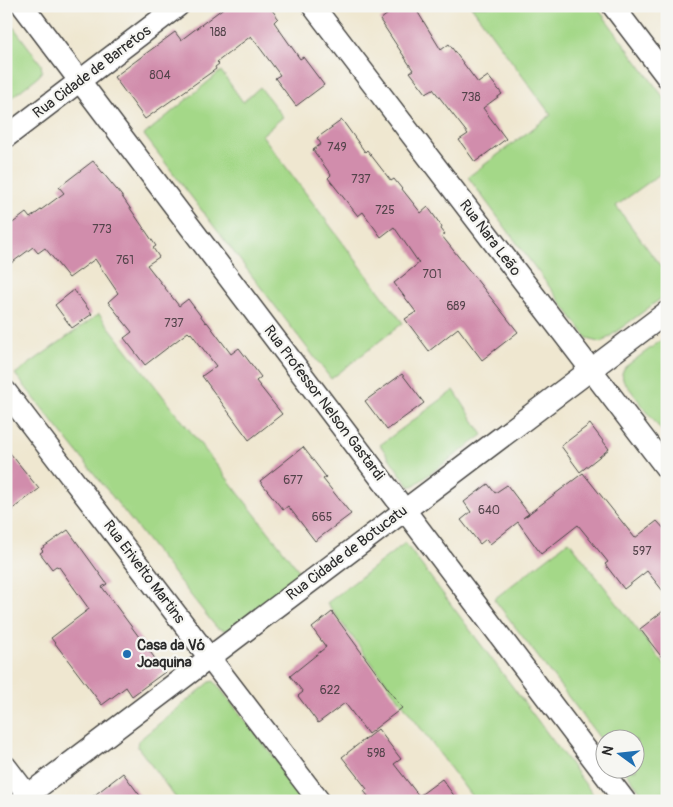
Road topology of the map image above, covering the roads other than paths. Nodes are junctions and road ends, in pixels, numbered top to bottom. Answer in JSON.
{"nodes":[{"id":1,"x":23,"y":6,"type":"edge"},
{"id":2,"x":178,"y":6,"type":"edge"},
{"id":3,"x":314,"y":6,"type":"edge"},
{"id":4,"x":613,"y":6,"type":"edge"},
{"id":5,"x":667,"y":77,"type":"edge"},
{"id":6,"x":80,"y":81,"type":"junction"},
{"id":7,"x":6,"y":137,"type":"edge"},
{"id":8,"x":667,"y":312,"type":"edge"},
{"id":9,"x":591,"y":369,"type":"junction"},
{"id":10,"x":6,"y":392,"type":"edge"},
{"id":11,"x":667,"y":470,"type":"edge"},
{"id":12,"x":405,"y":510,"type":"junction"},
{"id":13,"x":209,"y":658,"type":"junction"},
{"id":14,"x":6,"y":767,"type":"edge"},
{"id":15,"x":30,"y":798,"type":"edge"},
{"id":16,"x":319,"y":801,"type":"edge"},
{"id":17,"x":625,"y":801,"type":"edge"}],
"edges":[{"from":1,"to":6,"type":"street","name":"Rua Professor Nelson Gastardi"},
{"from":2,"to":6,"type":"street","name":"Rua Cidade de Barretos"},
{"from":3,"to":9,"type":"street","name":"Rua Nara Leão"},
{"from":4,"to":5,"type":"street"},
{"from":6,"to":7,"type":"street","name":"Rua Cidade de Barretos"},
{"from":6,"to":12,"type":"street","name":"Rua Professor Nelson Gastardi"},
{"from":8,"to":9,"type":"street","name":"Rua Cidade de Botucatu"},
{"from":9,"to":11,"type":"street","name":"Rua Nara Leão"},
{"from":9,"to":12,"type":"street","name":"Rua Cidade de Botucatu"},
{"from":10,"to":13,"type":"street","name":"Rua Erivelto Martins"},
{"from":12,"to":13,"type":"street","name":"Rua Cidade de Botucatu"},
{"from":12,"to":17,"type":"street","name":"Rua Professor Nelson Gastardi"},
{"from":13,"to":15,"type":"street","name":"Rua Cidade de Botucatu"},
{"from":13,"to":16,"type":"street","name":"Rua Erivelto Martins"},
{"from":14,"to":15,"type":"street"}]}
